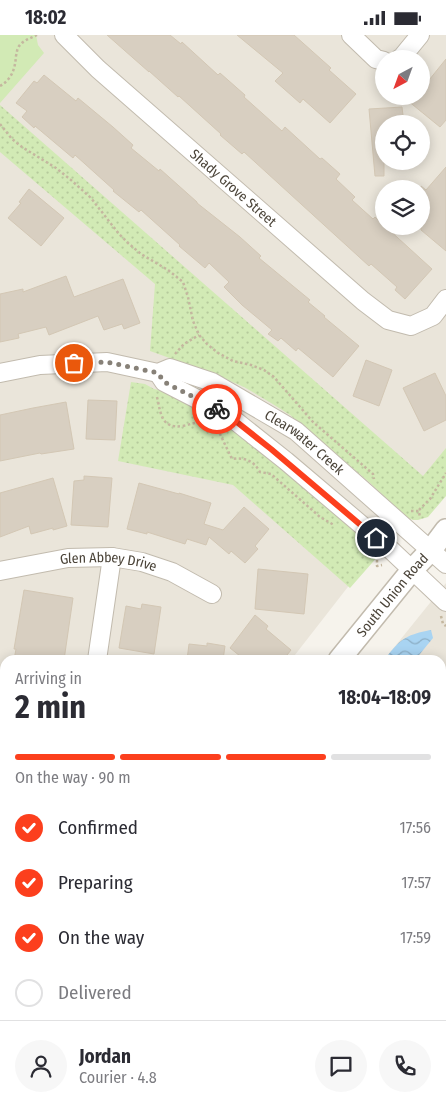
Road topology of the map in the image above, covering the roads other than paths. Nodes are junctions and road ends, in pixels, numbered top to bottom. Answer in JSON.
{"nodes":[{"id":1,"x":64,"y":35,"type":"edge"},
{"id":2,"x":351,"y":35,"type":"edge"},
{"id":3,"x":420,"y":35,"type":"edge"},
{"id":4,"x":408,"y":50,"type":"edge"},
{"id":5,"x":375,"y":58,"type":"edge"},
{"id":6,"x":446,"y":299,"type":"edge"},
{"id":7,"x":0,"y":373,"type":"edge"},
{"id":8,"x":158,"y":373,"type":"junction"},
{"id":9,"x":446,"y":530,"type":"edge"},
{"id":10,"x":112,"y":557,"type":"junction"},
{"id":11,"x":438,"y":557,"type":"edge"},
{"id":12,"x":412,"y":570,"type":"junction"},
{"id":13,"x":0,"y":571,"type":"edge"},
{"id":14,"x":212,"y":594,"type":"dead end"},
{"id":15,"x":444,"y":608,"type":"edge"},
{"id":16,"x":97,"y":655,"type":"edge"},
{"id":17,"x":343,"y":655,"type":"edge"}],
"edges":[{"from":1,"to":6,"type":"street","name":"Shady Grove Street"},
{"from":2,"to":5,"type":"street"},
{"from":3,"to":4,"type":"street"},
{"from":7,"to":8,"type":"street","name":"Clearwater Creek"},
{"from":8,"to":11,"type":"street","name":"Clearwater Creek"},
{"from":8,"to":12,"type":"street","name":"Clearwater Creek"},
{"from":9,"to":11,"type":"street","name":"South Union Road"},
{"from":10,"to":13,"type":"street","name":"Glen Abbey Drive"},
{"from":10,"to":14,"type":"street","name":"Glen Abbey Drive"},
{"from":10,"to":16,"type":"street"},
{"from":11,"to":12,"type":"street","name":"South Union Road"},
{"from":12,"to":15,"type":"street","name":"Clearwater Creek"},
{"from":12,"to":17,"type":"street","name":"South Union Road"}]}
